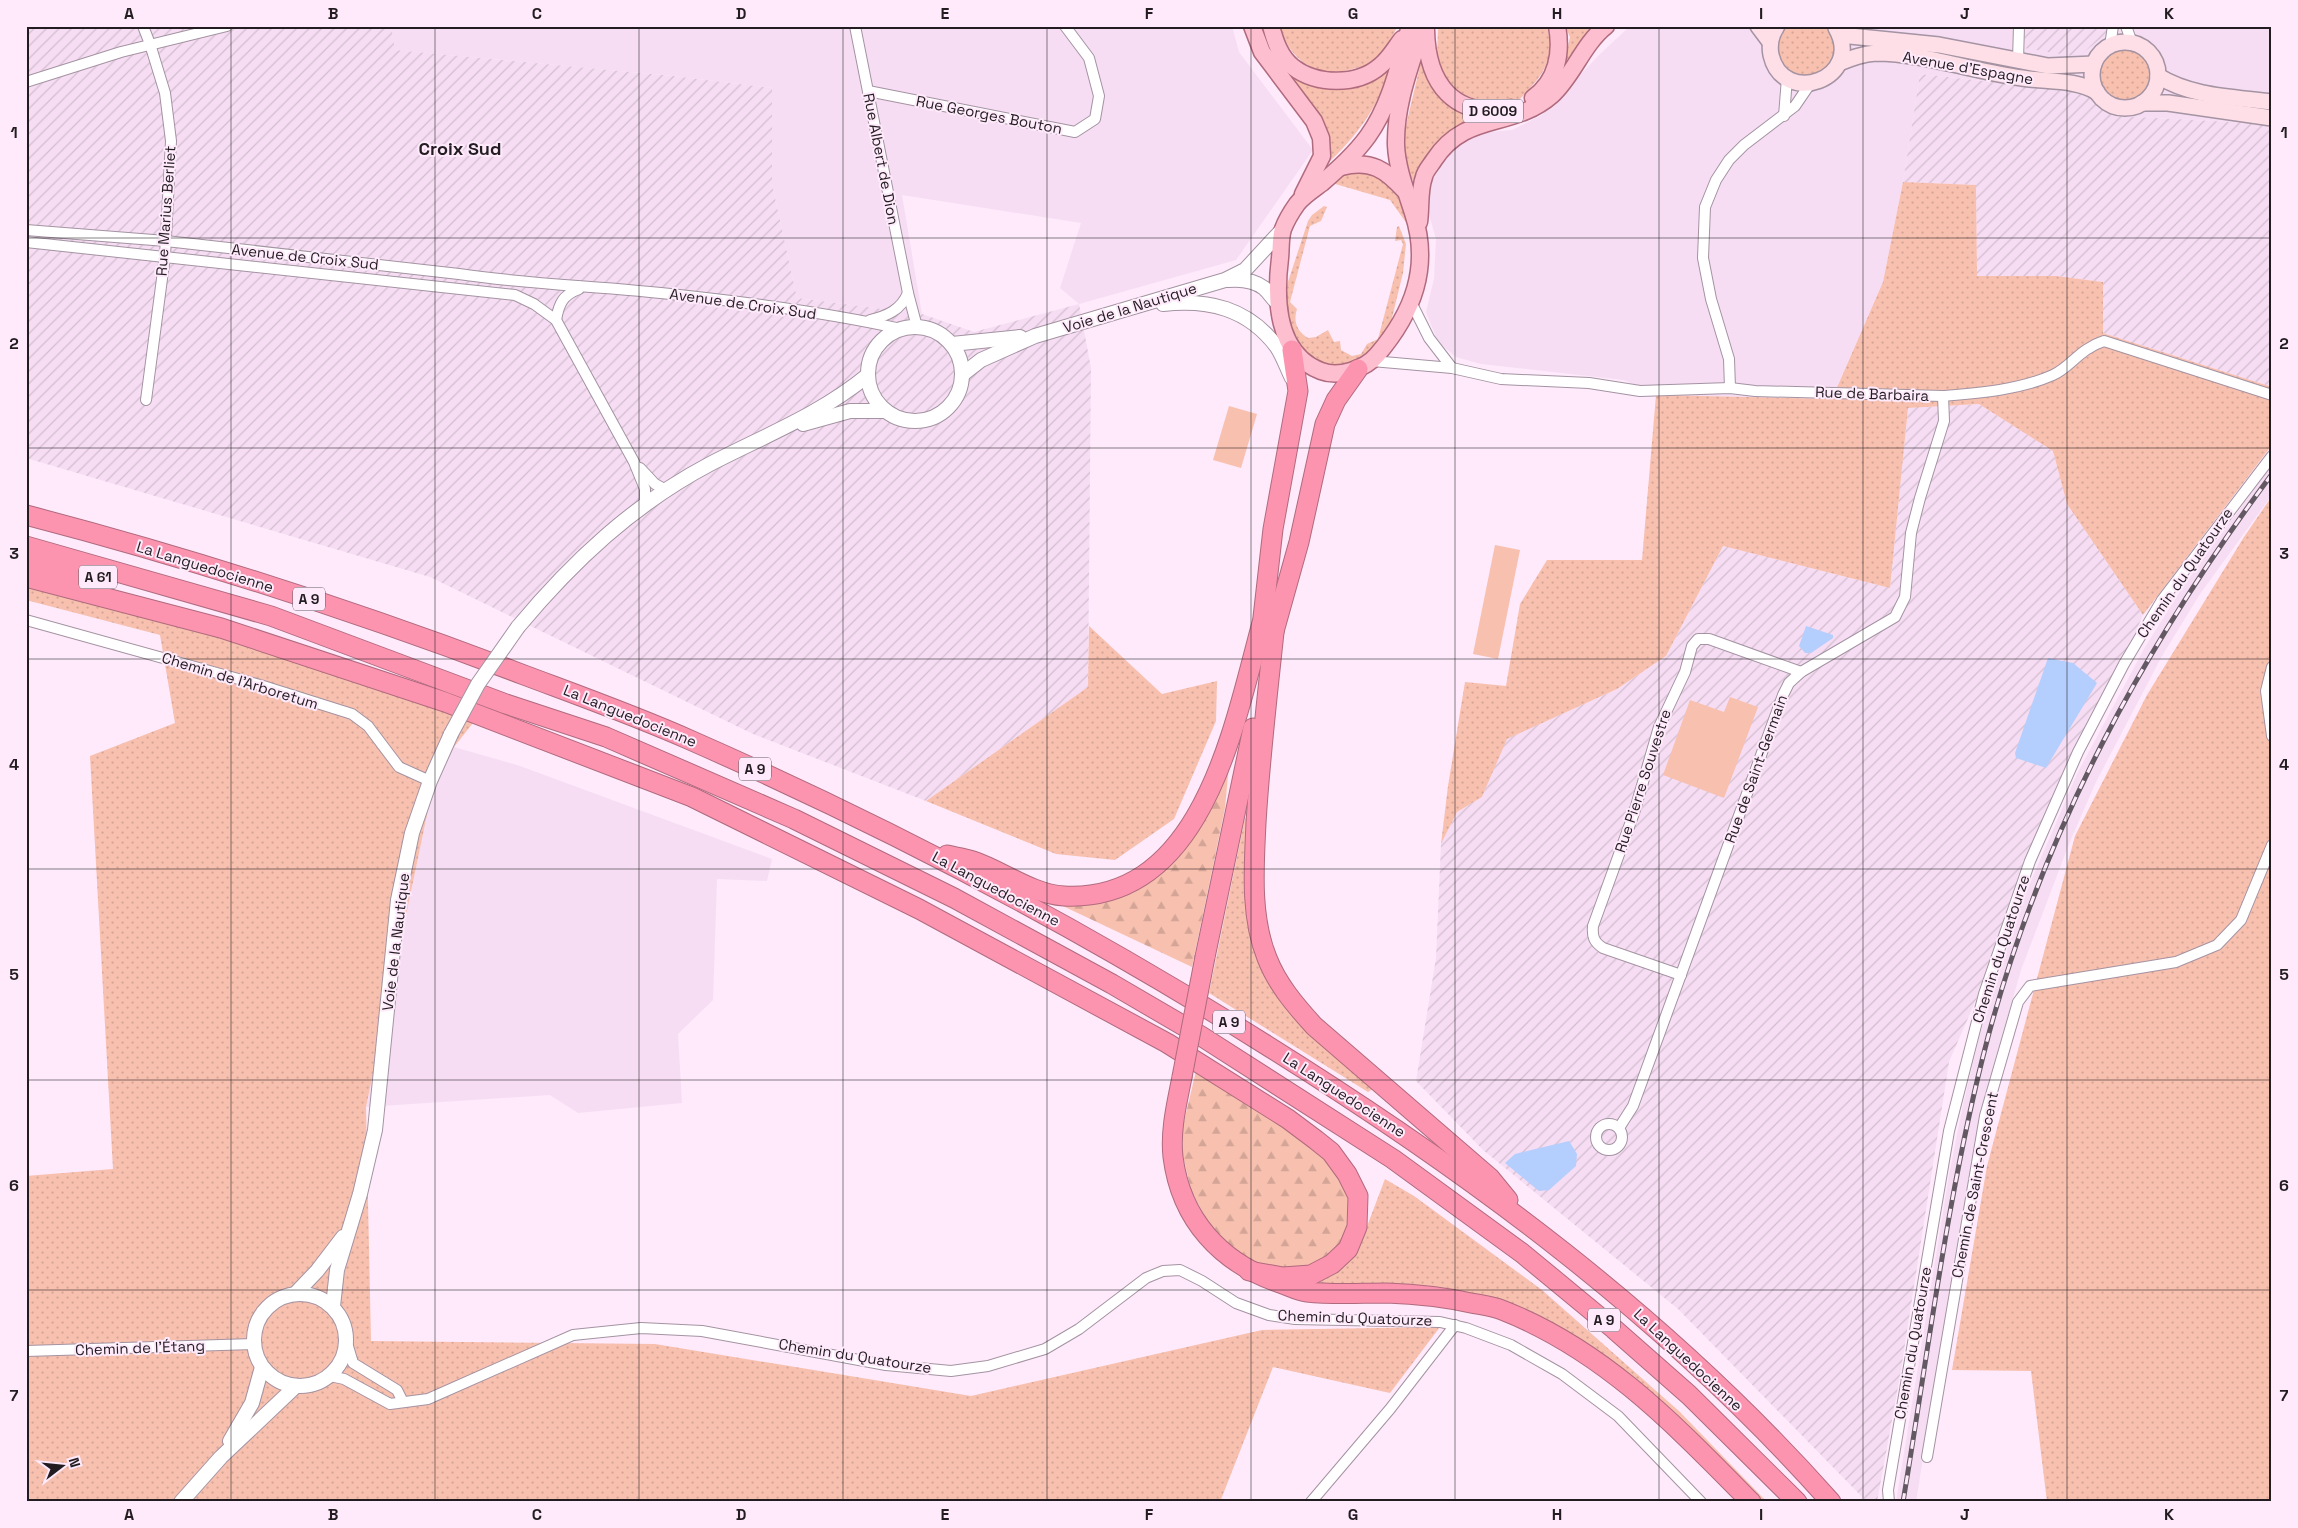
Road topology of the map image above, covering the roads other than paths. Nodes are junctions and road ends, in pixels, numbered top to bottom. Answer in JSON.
{"nodes":[{"id":1,"x":143,"y":26,"type":"edge"},
{"id":2,"x":227,"y":26,"type":"edge"},
{"id":3,"x":855,"y":26,"type":"edge"},
{"id":4,"x":1065,"y":26,"type":"edge"},
{"id":5,"x":1252,"y":26,"type":"edge"},
{"id":6,"x":1271,"y":26,"type":"edge"},
{"id":7,"x":1410,"y":26,"type":"edge"},
{"id":8,"x":1424,"y":26,"type":"edge"},
{"id":9,"x":1557,"y":26,"type":"edge"},
{"id":10,"x":1606,"y":26,"type":"edge"},
{"id":11,"x":1758,"y":26,"type":"edge"},
{"id":12,"x":1777,"y":26,"type":"edge"},
{"id":13,"x":2019,"y":26,"type":"edge"},
{"id":14,"x":2113,"y":26,"type":"edge"},
{"id":15,"x":2126,"y":26,"type":"edge"},
{"id":16,"x":1838,"y":30,"type":"edge"},
{"id":17,"x":1770,"y":42,"type":"junction"},
{"id":18,"x":2132,"y":43,"type":"junction"},
{"id":19,"x":150,"y":44,"type":"junction"},
{"id":20,"x":2110,"y":46,"type":"junction"},
{"id":21,"x":2018,"y":60,"type":"junction"},
{"id":22,"x":1839,"y":63,"type":"junction"},
{"id":23,"x":2094,"y":64,"type":"junction"},
{"id":24,"x":2158,"y":76,"type":"junction"},
{"id":25,"x":1787,"y":78,"type":"junction"},
{"id":26,"x":26,"y":82,"type":"edge"},
{"id":27,"x":1810,"y":84,"type":"junction"},
{"id":28,"x":868,"y":91,"type":"junction"},
{"id":29,"x":2097,"y":92,"type":"junction"},
{"id":30,"x":2272,"y":102,"type":"edge"},
{"id":31,"x":2142,"y":103,"type":"junction"},
{"id":32,"x":1784,"y":116,"type":"junction"},
{"id":33,"x":2272,"y":118,"type":"edge"},
{"id":34,"x":1341,"y":167,"type":"junction"},
{"id":35,"x":1405,"y":191,"type":"junction"},
{"id":36,"x":1298,"y":203,"type":"junction"},
{"id":37,"x":1283,"y":229,"type":"junction"},
{"id":38,"x":26,"y":230,"type":"edge"},
{"id":39,"x":1418,"y":232,"type":"junction"},
{"id":40,"x":166,"y":241,"type":"junction"},
{"id":41,"x":26,"y":242,"type":"edge"},
{"id":42,"x":165,"y":256,"type":"junction"},
{"id":43,"x":1224,"y":280,"type":"junction"},
{"id":44,"x":583,"y":287,"type":"junction"},
{"id":45,"x":908,"y":293,"type":"junction"},
{"id":46,"x":1411,"y":302,"type":"junction"},
{"id":47,"x":1278,"y":304,"type":"junction"},
{"id":48,"x":1137,"y":307,"type":"junction"},
{"id":49,"x":556,"y":320,"type":"junction"},
{"id":50,"x":867,"y":321,"type":"junction"},
{"id":51,"x":917,"y":327,"type":"junction"},
{"id":52,"x":901,"y":329,"type":"junction"},
{"id":53,"x":1036,"y":336,"type":"junction"},
{"id":54,"x":952,"y":344,"type":"junction"},
{"id":55,"x":1292,"y":350,"type":"junction"},
{"id":56,"x":1365,"y":365,"type":"junction"},
{"id":57,"x":1452,"y":368,"type":"junction"},
{"id":58,"x":963,"y":374,"type":"junction"},
{"id":59,"x":868,"y":375,"type":"junction"},
{"id":60,"x":1730,"y":388,"type":"junction"},
{"id":61,"x":1298,"y":391,"type":"junction"},
{"id":62,"x":2272,"y":395,"type":"edge"},
{"id":63,"x":1943,"y":396,"type":"junction"},
{"id":64,"x":146,"y":400,"type":"dead end"},
{"id":65,"x":885,"y":411,"type":"junction"},
{"id":66,"x":785,"y":428,"type":"junction"},
{"id":67,"x":2272,"y":456,"type":"edge"},
{"id":68,"x":634,"y":462,"type":"junction"},
{"id":69,"x":666,"y":490,"type":"junction"},
{"id":70,"x":645,"y":504,"type":"junction"},
{"id":71,"x":26,"y":516,"type":"edge"},
{"id":72,"x":26,"y":546,"type":"edge"},
{"id":73,"x":26,"y":560,"type":"edge"},
{"id":74,"x":26,"y":577,"type":"edge"},
{"id":75,"x":171,"y":588,"type":"junction"},
{"id":76,"x":26,"y":620,"type":"edge"},
{"id":77,"x":1269,"y":623,"type":"junction"},
{"id":78,"x":2272,"y":667,"type":"edge"},
{"id":79,"x":1801,"y":672,"type":"junction"},
{"id":80,"x":2272,"y":736,"type":"edge"},
{"id":81,"x":430,"y":781,"type":"junction"},
{"id":82,"x":2272,"y":845,"type":"edge"},
{"id":83,"x":919,"y":848,"type":"junction"},
{"id":84,"x":1681,"y":975,"type":"junction"},
{"id":85,"x":1619,"y":1128,"type":"dead end"},
{"id":86,"x":1524,"y":1220,"type":"junction"},
{"id":87,"x":349,"y":1228,"type":"junction"},
{"id":88,"x":1248,"y":1271,"type":"junction"},
{"id":89,"x":296,"y":1293,"type":"junction"},
{"id":90,"x":333,"y":1306,"type":"junction"},
{"id":91,"x":1455,"y":1325,"type":"junction"},
{"id":92,"x":347,"y":1343,"type":"junction"},
{"id":93,"x":254,"y":1344,"type":"junction"},
{"id":94,"x":26,"y":1352,"type":"edge"},
{"id":95,"x":262,"y":1367,"type":"junction"},
{"id":96,"x":330,"y":1376,"type":"junction"},
{"id":97,"x":296,"y":1386,"type":"junction"},
{"id":98,"x":403,"y":1402,"type":"junction"},
{"id":99,"x":221,"y":1457,"type":"junction"},
{"id":100,"x":1927,"y":1457,"type":"dead end"},
{"id":101,"x":181,"y":1502,"type":"edge"},
{"id":102,"x":1311,"y":1502,"type":"edge"},
{"id":103,"x":1700,"y":1502,"type":"edge"},
{"id":104,"x":1750,"y":1502,"type":"edge"},
{"id":105,"x":1797,"y":1502,"type":"edge"},
{"id":106,"x":1831,"y":1502,"type":"edge"},
{"id":107,"x":1889,"y":1502,"type":"edge"}],
"edges":[{"from":1,"to":19,"type":"street","name":"Rue Marius Berliet"},
{"from":2,"to":19,"type":"street"},
{"from":3,"to":28,"type":"street","name":"Rue Albert de Dion"},
{"from":4,"to":28,"type":"street","name":"Rue Georges Bouton"},
{"from":5,"to":36,"type":"main road"},
{"from":6,"to":7,"type":"main road"},
{"from":7,"to":34,"type":"main road"},
{"from":8,"to":9,"type":"main road","number":"D 6009"},
{"from":8,"to":35,"type":"main road","number":"D 6009"},
{"from":10,"to":39,"type":"main road"},
{"from":11,"to":17,"type":"main road"},
{"from":12,"to":17,"type":"main road"},
{"from":13,"to":21,"type":"street"},
{"from":14,"to":20,"type":"street"},
{"from":15,"to":18,"type":"street"},
{"from":16,"to":21,"type":"main road","name":"Avenue d'Espagne"},
{"from":16,"to":22,"type":"main road"},
{"from":17,"to":25,"type":"main road"},
{"from":18,"to":20,"type":"main road"},
{"from":18,"to":24,"type":"main road"},
{"from":19,"to":26,"type":"street"},
{"from":19,"to":40,"type":"street","name":"Rue Marius Berliet"},
{"from":20,"to":23,"type":"main road"},
{"from":21,"to":23,"type":"main road","name":"Avenue d'Espagne"},
{"from":22,"to":27,"type":"main road"},
{"from":22,"to":29,"type":"main road","name":"Avenue d'Espagne"},
{"from":23,"to":29,"type":"main road"},
{"from":24,"to":30,"type":"main road"},
{"from":24,"to":31,"type":"main road"},
{"from":25,"to":27,"type":"main road"},
{"from":25,"to":32,"type":"street"},
{"from":27,"to":32,"type":"street"},
{"from":28,"to":45,"type":"street","name":"Rue Albert de Dion"},
{"from":29,"to":31,"type":"main road"},
{"from":31,"to":33,"type":"main road"},
{"from":32,"to":60,"type":"street"},
{"from":34,"to":35,"type":"main road"},
{"from":34,"to":36,"type":"main road"},
{"from":35,"to":39,"type":"main road","number":"D 6009"},
{"from":36,"to":37,"type":"main road"},
{"from":37,"to":43,"type":"street","name":"Voie de la Nautique"},
{"from":37,"to":47,"type":"main road"},
{"from":38,"to":40,"type":"street","name":"Avenue de Croix Sud"},
{"from":39,"to":46,"type":"main road","number":"D 6009"},
{"from":40,"to":42,"type":"street","name":"Rue Marius Berliet"},
{"from":40,"to":44,"type":"street","name":"Avenue de Croix Sud"},
{"from":41,"to":42,"type":"street","name":"Avenue de Croix Sud"},
{"from":42,"to":49,"type":"street","name":"Avenue de Croix Sud"},
{"from":42,"to":64,"type":"street","name":"Rue Marius Berliet"},
{"from":43,"to":47,"type":"street","name":"Voie de la Nautique"},
{"from":43,"to":48,"type":"street","name":"Voie de la Nautique"},
{"from":44,"to":49,"type":"street"},
{"from":44,"to":50,"type":"street","name":"Avenue de Croix Sud"},
{"from":45,"to":50,"type":"street"},
{"from":45,"to":51,"type":"street","name":"Rue Albert de Dion"},
{"from":46,"to":56,"type":"main road","number":"D 6009"},
{"from":46,"to":57,"type":"street"},
{"from":47,"to":55,"type":"main road"},
{"from":48,"to":53,"type":"street","name":"Voie de la Nautique"},
{"from":48,"to":61,"type":"street"},
{"from":49,"to":68,"type":"street","name":"Avenue de Croix Sud"},
{"from":50,"to":52,"type":"street","name":"Avenue de Croix Sud"},
{"from":51,"to":52,"type":"street"},
{"from":51,"to":54,"type":"street"},
{"from":52,"to":59,"type":"street"},
{"from":53,"to":54,"type":"street","name":"Voie de la Nautique"},
{"from":53,"to":58,"type":"street","name":"Voie de la Nautique"},
{"from":54,"to":58,"type":"street"},
{"from":55,"to":56,"type":"main road"},
{"from":55,"to":61,"type":"highway"},
{"from":56,"to":57,"type":"street","name":"Rue de Barbaira"},
{"from":56,"to":77,"type":"highway"},
{"from":57,"to":60,"type":"street","name":"Rue de Barbaira"},
{"from":58,"to":65,"type":"street"},
{"from":59,"to":65,"type":"street"},
{"from":59,"to":66,"type":"street","name":"Voie de la Nautique"},
{"from":60,"to":63,"type":"street","name":"Rue de Barbaira"},
{"from":61,"to":77,"type":"highway"},
{"from":62,"to":63,"type":"street","name":"Rue de Barbaira"},
{"from":63,"to":79,"type":"street","name":"Rue de Saint-Germain"},
{"from":65,"to":66,"type":"street","name":"Voie de la Nautique"},
{"from":66,"to":69,"type":"street","name":"Voie de la Nautique"},
{"from":67,"to":107,"type":"street","name":"Chemin du Quatourze"},
{"from":68,"to":69,"type":"street","name":"Avenue de Croix Sud"},
{"from":68,"to":70,"type":"street","name":"Avenue de Croix Sud"},
{"from":69,"to":70,"type":"street","name":"Voie de la Nautique"},
{"from":70,"to":81,"type":"street","name":"Voie de la Nautique","bridge":true},
{"from":71,"to":83,"type":"highway","name":"La Languedocienne","number":"A 9"},
{"from":72,"to":75,"type":"highway","name":"La Languedocienne","number":"A 9"},
{"from":73,"to":75,"type":"highway","number":"A 61"},
{"from":74,"to":88,"type":"highway"},
{"from":75,"to":105,"type":"highway","name":"La Languedocienne","number":"A 9"},
{"from":76,"to":81,"type":"street","name":"Chemin de l'Arboretum"},
{"from":77,"to":83,"type":"highway"},
{"from":77,"to":86,"type":"highway"},
{"from":77,"to":88,"type":"highway","bridge":true},
{"from":78,"to":80,"type":"street"},
{"from":79,"to":84,"type":"street","name":"Rue de Saint-Germain"},
{"from":79,"to":84,"type":"street","name":"Rue Pierre Souvestre"},
{"from":81,"to":87,"type":"street","name":"Voie de la Nautique"},
{"from":82,"to":100,"type":"street","name":"Chemin de Saint-Crescent"},
{"from":83,"to":86,"type":"highway","name":"La Languedocienne","number":"A 9"},
{"from":84,"to":85,"type":"street","name":"Rue de Saint-Germain"},
{"from":86,"to":106,"type":"highway","name":"La Languedocienne","number":"A 9"},
{"from":87,"to":89,"type":"street","name":"Voie de la Nautique"},
{"from":87,"to":90,"type":"street","name":"Voie de la Nautique"},
{"from":88,"to":104,"type":"highway"},
{"from":89,"to":90,"type":"street"},
{"from":89,"to":93,"type":"street"},
{"from":90,"to":92,"type":"street"},
{"from":91,"to":98,"type":"street","name":"Chemin du Quatourze"},
{"from":91,"to":102,"type":"street"},
{"from":91,"to":103,"type":"street","name":"Chemin du Quatourze"},
{"from":92,"to":96,"type":"street"},
{"from":92,"to":98,"type":"street"},
{"from":93,"to":94,"type":"street","name":"Chemin de l'Étang"},
{"from":93,"to":95,"type":"street"},
{"from":95,"to":97,"type":"street"},
{"from":95,"to":99,"type":"street"},
{"from":96,"to":97,"type":"street"},
{"from":96,"to":98,"type":"street","name":"Chemin du Quatourze"},
{"from":97,"to":99,"type":"street"},
{"from":99,"to":101,"type":"street"}]}
